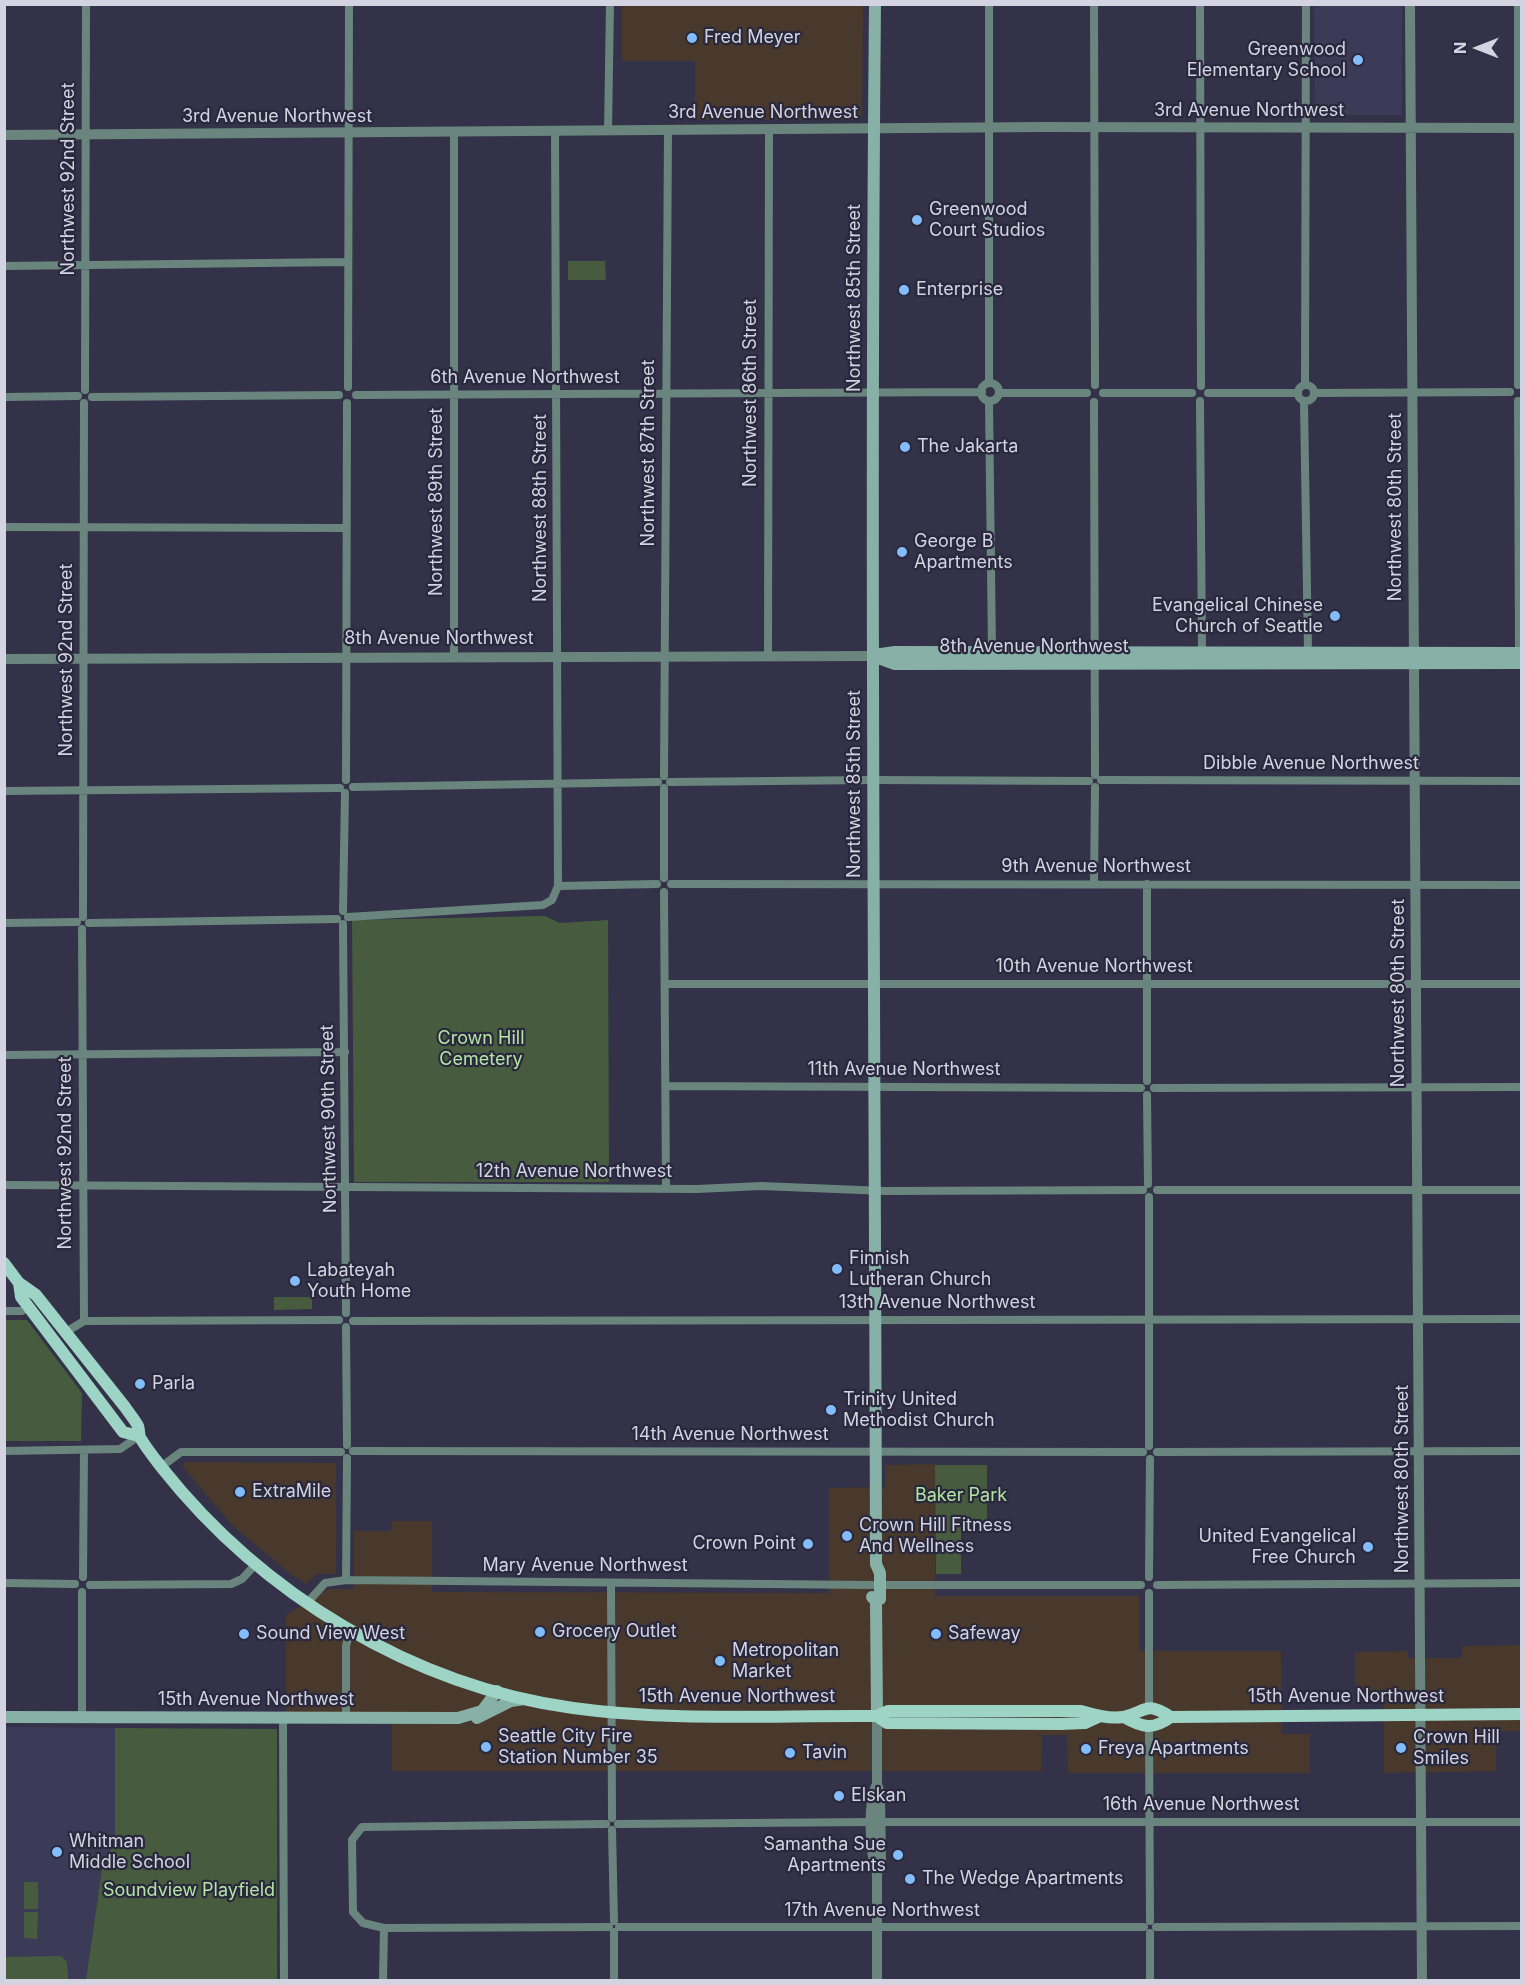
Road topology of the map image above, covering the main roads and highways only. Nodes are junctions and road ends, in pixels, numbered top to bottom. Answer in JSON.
{"nodes":[{"id":1,"x":875,"y":4,"type":"edge"},
{"id":2,"x":873,"y":656,"type":"junction"},
{"id":3,"x":1521,"y":656,"type":"edge"},
{"id":4,"x":1095,"y":658,"type":"junction"},
{"id":5,"x":1412,"y":658,"type":"junction"},
{"id":6,"x":4,"y":1263,"type":"edge"},
{"id":7,"x":19,"y":1283,"type":"junction"},
{"id":8,"x":139,"y":1436,"type":"junction"},
{"id":9,"x":497,"y":1691,"type":"junction"},
{"id":10,"x":526,"y":1699,"type":"junction"},
{"id":11,"x":1063,"y":1711,"type":"junction"},
{"id":12,"x":1521,"y":1714,"type":"edge"},
{"id":13,"x":877,"y":1716,"type":"junction"},
{"id":14,"x":1098,"y":1716,"type":"junction"},
{"id":15,"x":1124,"y":1716,"type":"junction"},
{"id":16,"x":1171,"y":1716,"type":"junction"},
{"id":17,"x":4,"y":1717,"type":"edge"},
{"id":18,"x":458,"y":1718,"type":"junction"},
{"id":19,"x":1036,"y":1723,"type":"junction"}],
"edges":[{"from":1,"to":2,"type":"main road","name":"Northwest 85th Street"},
{"from":2,"to":4,"type":"main road","name":"8th Avenue Northwest"},
{"from":2,"to":4,"type":"main road","name":"8th Avenue Northwest"},
{"from":2,"to":13,"type":"main road","name":"Northwest 85th Street"},
{"from":3,"to":5,"type":"main road","name":"8th Avenue Northwest"},
{"from":4,"to":5,"type":"main road","name":"8th Avenue Northwest"},
{"from":4,"to":5,"type":"main road","name":"8th Avenue Northwest"},
{"from":6,"to":7,"type":"main road"},
{"from":7,"to":8,"type":"main road"},
{"from":7,"to":8,"type":"main road"},
{"from":8,"to":9,"type":"main road","name":"15th Avenue Northwest"},
{"from":9,"to":10,"type":"main road","name":"15th Avenue Northwest"},
{"from":9,"to":18,"type":"main road","name":"15th Avenue Northwest"},
{"from":10,"to":13,"type":"main road","name":"15th Avenue Northwest"},
{"from":10,"to":18,"type":"main road"},
{"from":11,"to":13,"type":"main road","name":"15th Avenue Northwest"},
{"from":11,"to":14,"type":"main road","name":"15th Avenue Northwest"},
{"from":11,"to":19,"type":"main road"},
{"from":12,"to":16,"type":"main road","name":"15th Avenue Northwest"},
{"from":13,"to":19,"type":"main road","name":"15th Avenue Northwest"},
{"from":14,"to":15,"type":"main road","name":"15th Avenue Northwest"},
{"from":14,"to":19,"type":"main road","name":"15th Avenue Northwest"},
{"from":15,"to":16,"type":"main road","name":"15th Avenue Northwest"},
{"from":15,"to":16,"type":"main road","name":"15th Avenue Northwest"},
{"from":17,"to":18,"type":"main road","name":"15th Avenue Northwest"}]}
